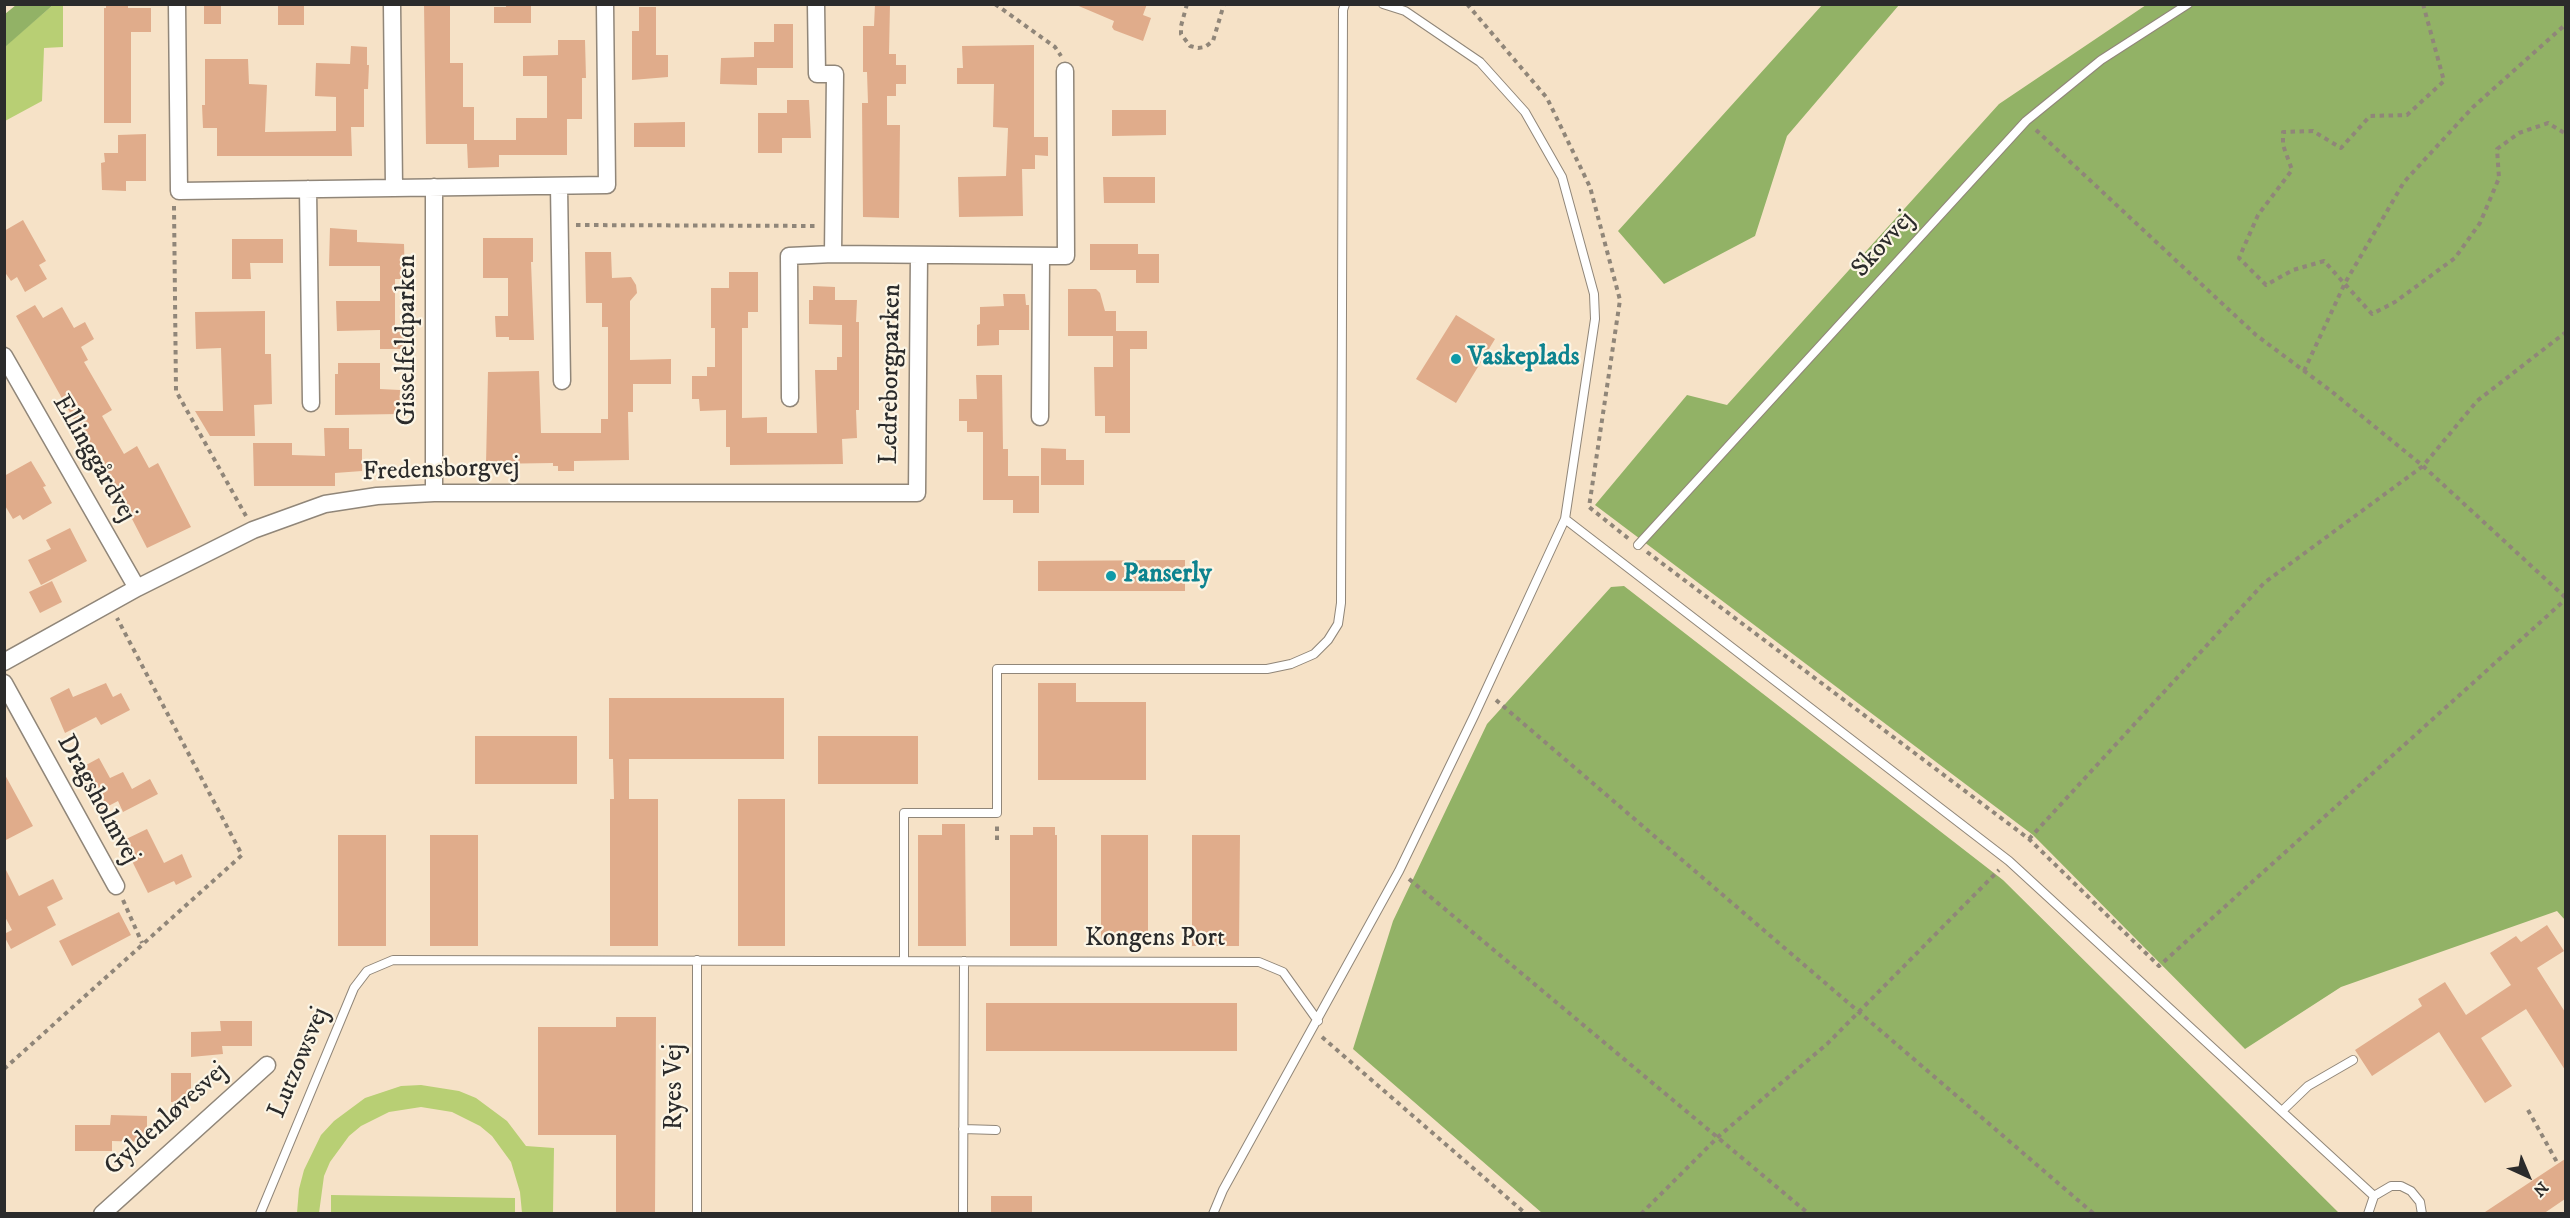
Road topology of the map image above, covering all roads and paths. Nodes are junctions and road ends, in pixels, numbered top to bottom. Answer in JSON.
{"nodes":[{"id":1,"x":177,"y":4,"type":"edge"},
{"id":2,"x":392,"y":4,"type":"edge"},
{"id":3,"x":605,"y":4,"type":"edge"},
{"id":4,"x":816,"y":4,"type":"edge"},
{"id":5,"x":995,"y":4,"type":"edge"},
{"id":6,"x":1187,"y":4,"type":"edge"},
{"id":7,"x":1224,"y":4,"type":"edge"},
{"id":8,"x":1345,"y":4,"type":"edge"},
{"id":9,"x":1383,"y":4,"type":"edge"},
{"id":10,"x":1467,"y":4,"type":"edge"},
{"id":11,"x":2188,"y":4,"type":"edge"},
{"id":12,"x":2424,"y":4,"type":"edge"},
{"id":13,"x":2565,"y":24,"type":"edge"},
{"id":14,"x":1065,"y":71,"type":"joint"},
{"id":15,"x":2026,"y":121,"type":"junction"},
{"id":16,"x":2565,"y":134,"type":"edge"},
{"id":17,"x":559,"y":186,"type":"junction"},
{"id":18,"x":434,"y":187,"type":"junction"},
{"id":19,"x":394,"y":188,"type":"junction"},
{"id":20,"x":308,"y":189,"type":"junction"},
{"id":21,"x":179,"y":191,"type":"junction"},
{"id":22,"x":560,"y":225,"type":"junction"},
{"id":23,"x":834,"y":226,"type":"junction"},
{"id":24,"x":833,"y":254,"type":"junction"},
{"id":25,"x":919,"y":255,"type":"junction"},
{"id":26,"x":1041,"y":256,"type":"junction"},
{"id":27,"x":2345,"y":283,"type":"junction"},
{"id":28,"x":2565,"y":332,"type":"edge"},
{"id":29,"x":4,"y":356,"type":"edge"},
{"id":30,"x":2304,"y":371,"type":"junction"},
{"id":31,"x":562,"y":381,"type":"dead end"},
{"id":32,"x":790,"y":398,"type":"dead end"},
{"id":33,"x":311,"y":403,"type":"dead end"},
{"id":34,"x":1040,"y":417,"type":"dead end"},
{"id":35,"x":2423,"y":466,"type":"junction"},
{"id":36,"x":434,"y":493,"type":"junction"},
{"id":37,"x":917,"y":493,"type":"joint"},
{"id":38,"x":1565,"y":519,"type":"junction"},
{"id":39,"x":253,"y":530,"type":"junction"},
{"id":40,"x":1638,"y":545,"type":"junction"},
{"id":41,"x":137,"y":588,"type":"junction"},
{"id":42,"x":2565,"y":598,"type":"edge"},
{"id":43,"x":109,"y":603,"type":"junction"},
{"id":44,"x":4,"y":662,"type":"edge"},
{"id":45,"x":4,"y":683,"type":"edge"},
{"id":46,"x":1493,"y":697,"type":"dead end"},
{"id":47,"x":2029,"y":839,"type":"junction"},
{"id":48,"x":2008,"y":861,"type":"junction"},
{"id":49,"x":1399,"y":871,"type":"junction"},
{"id":50,"x":116,"y":886,"type":"joint"},
{"id":51,"x":142,"y":943,"type":"junction"},
{"id":52,"x":697,"y":960,"type":"junction"},
{"id":53,"x":904,"y":961,"type":"junction"},
{"id":54,"x":964,"y":961,"type":"junction"},
{"id":55,"x":1857,"y":1012,"type":"junction"},
{"id":56,"x":1318,"y":1021,"type":"junction"},
{"id":57,"x":2353,"y":1060,"type":"dead end"},
{"id":58,"x":267,"y":1065,"type":"dead end"},
{"id":59,"x":4,"y":1069,"type":"edge"},
{"id":60,"x":2528,"y":1110,"type":"dead end"},
{"id":61,"x":2282,"y":1111,"type":"junction"},
{"id":62,"x":963,"y":1129,"type":"junction"},
{"id":63,"x":996,"y":1130,"type":"dead end"},
{"id":64,"x":1719,"y":1136,"type":"junction"},
{"id":65,"x":2558,"y":1164,"type":"dead end"},
{"id":66,"x":2374,"y":1196,"type":"junction"},
{"id":67,"x":102,"y":1214,"type":"edge"},
{"id":68,"x":260,"y":1214,"type":"edge"},
{"id":69,"x":697,"y":1214,"type":"edge"},
{"id":70,"x":963,"y":1214,"type":"edge"},
{"id":71,"x":1213,"y":1214,"type":"edge"},
{"id":72,"x":1526,"y":1214,"type":"edge"},
{"id":73,"x":1641,"y":1214,"type":"edge"},
{"id":74,"x":1809,"y":1214,"type":"edge"},
{"id":75,"x":2094,"y":1214,"type":"edge"},
{"id":76,"x":2368,"y":1214,"type":"edge"},
{"id":77,"x":2422,"y":1214,"type":"edge"}],
"edges":[{"from":1,"to":21,"type":"street"},
{"from":2,"to":19,"type":"street"},
{"from":3,"to":17,"type":"street"},
{"from":4,"to":23,"type":"street"},
{"from":5,"to":14,"type":"path"},
{"from":6,"to":7,"type":"path"},
{"from":8,"to":53,"type":"lane"},
{"from":9,"to":38,"type":"lane"},
{"from":10,"to":40,"type":"path"},
{"from":11,"to":15,"type":"lane","name":"Skovvej"},
{"from":12,"to":27,"type":"path"},
{"from":13,"to":27,"type":"path"},
{"from":14,"to":26,"type":"street","name":"Ledreborgparken"},
{"from":15,"to":30,"type":"path"},
{"from":15,"to":40,"type":"lane","name":"Skovvej"},
{"from":16,"to":27,"type":"path"},
{"from":17,"to":18,"type":"street"},
{"from":17,"to":22,"type":"street"},
{"from":18,"to":19,"type":"street"},
{"from":18,"to":36,"type":"street","name":"Gisselfeldparken"},
{"from":19,"to":20,"type":"street"},
{"from":20,"to":21,"type":"street"},
{"from":20,"to":33,"type":"street"},
{"from":21,"to":39,"type":"path"},
{"from":22,"to":23,"type":"path"},
{"from":22,"to":31,"type":"street"},
{"from":23,"to":24,"type":"street"},
{"from":24,"to":25,"type":"street","name":"Ledreborgparken"},
{"from":24,"to":32,"type":"street","name":"Ledreborgparken"},
{"from":25,"to":26,"type":"street","name":"Ledreborgparken"},
{"from":25,"to":37,"type":"street","name":"Ledreborgparken"},
{"from":26,"to":34,"type":"street"},
{"from":27,"to":30,"type":"path"},
{"from":28,"to":35,"type":"path"},
{"from":29,"to":41,"type":"street","name":"Ellinggårdvej"},
{"from":30,"to":35,"type":"path"},
{"from":35,"to":42,"type":"path"},
{"from":35,"to":47,"type":"path"},
{"from":36,"to":37,"type":"street","name":"Fredensborgvej"},
{"from":36,"to":39,"type":"street","name":"Fredensborgvej"},
{"from":38,"to":48,"type":"lane"},
{"from":38,"to":49,"type":"lane"},
{"from":39,"to":41,"type":"street","name":"Fredensborgvej"},
{"from":40,"to":47,"type":"path"},
{"from":41,"to":43,"type":"street","name":"Fredensborgvej"},
{"from":42,"to":47,"type":"path"},
{"from":43,"to":44,"type":"street","name":"Fredensborgvej"},
{"from":43,"to":51,"type":"path"},
{"from":45,"to":50,"type":"street","name":"Dragsholmvej"},
{"from":46,"to":55,"type":"path"},
{"from":48,"to":55,"type":"path"},
{"from":48,"to":61,"type":"lane"},
{"from":49,"to":56,"type":"lane"},
{"from":49,"to":64,"type":"path"},
{"from":50,"to":51,"type":"path","name":"Dragsholmvej"},
{"from":51,"to":59,"type":"path"},
{"from":52,"to":53,"type":"lane","name":"Kongens Port"},
{"from":52,"to":68,"type":"lane","name":"Lutzowsvej"},
{"from":52,"to":69,"type":"lane","name":"Ryes Vej"},
{"from":53,"to":54,"type":"lane","name":"Kongens Port"},
{"from":54,"to":56,"type":"lane","name":"Kongens Port"},
{"from":54,"to":62,"type":"lane"},
{"from":55,"to":64,"type":"path"},
{"from":55,"to":75,"type":"path"},
{"from":56,"to":71,"type":"lane"},
{"from":56,"to":72,"type":"path"},
{"from":57,"to":61,"type":"lane"},
{"from":58,"to":67,"type":"street","name":"Gyldenløvesvej"},
{"from":60,"to":65,"type":"path"},
{"from":61,"to":66,"type":"lane"},
{"from":62,"to":63,"type":"lane"},
{"from":62,"to":70,"type":"lane"},
{"from":64,"to":73,"type":"path"},
{"from":64,"to":74,"type":"path"},
{"from":66,"to":76,"type":"lane"},
{"from":66,"to":77,"type":"lane"}]}
